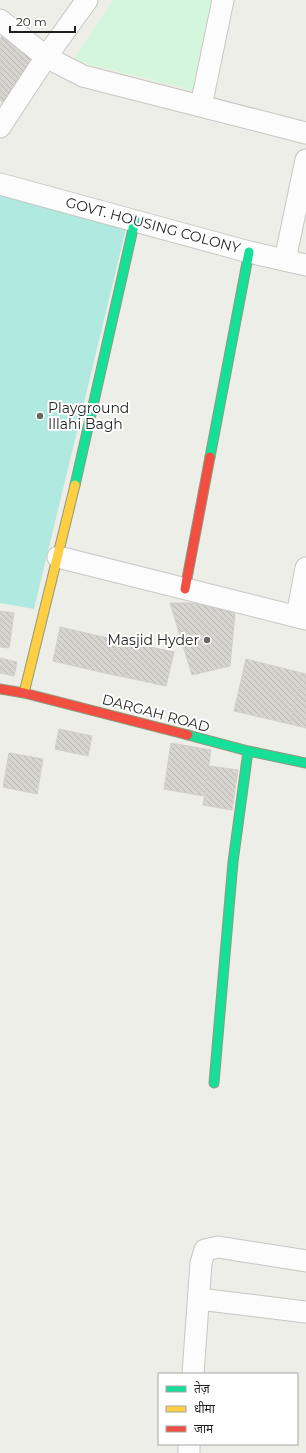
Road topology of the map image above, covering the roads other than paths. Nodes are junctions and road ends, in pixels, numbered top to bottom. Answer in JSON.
{"nodes":[{"id":1,"x":87,"y":0,"type":"edge"},
{"id":2,"x":223,"y":0,"type":"edge"},
{"id":3,"x":0,"y":20,"type":"edge"},
{"id":4,"x":46,"y":57,"type":"junction"},
{"id":5,"x":201,"y":106,"type":"junction"},
{"id":6,"x":0,"y":127,"type":"edge"},
{"id":7,"x":306,"y":133,"type":"edge"},
{"id":8,"x":306,"y":160,"type":"edge"},
{"id":9,"x":0,"y":184,"type":"edge"},
{"id":10,"x":135,"y":220,"type":"junction"},
{"id":11,"x":249,"y":252,"type":"junction"},
{"id":12,"x":285,"y":260,"type":"junction"},
{"id":13,"x":306,"y":265,"type":"edge"},
{"id":14,"x":58,"y":557,"type":"junction"},
{"id":15,"x":306,"y":568,"type":"edge"},
{"id":16,"x":185,"y":589,"type":"junction"},
{"id":17,"x":301,"y":618,"type":"edge"},
{"id":18,"x":0,"y":690,"type":"edge"},
{"id":19,"x":24,"y":693,"type":"junction"},
{"id":20,"x":248,"y":751,"type":"junction"},
{"id":21,"x":306,"y":763,"type":"edge"},
{"id":22,"x":214,"y":1083,"type":"dead end"},
{"id":23,"x":306,"y":1261,"type":"edge"},
{"id":24,"x":199,"y":1299,"type":"junction"},
{"id":25,"x":306,"y":1312,"type":"edge"},
{"id":26,"x":193,"y":1373,"type":"edge"}],
"edges":[{"from":1,"to":4,"type":"street"},
{"from":2,"to":5,"type":"street"},
{"from":3,"to":4,"type":"street"},
{"from":4,"to":5,"type":"street"},
{"from":4,"to":6,"type":"street"},
{"from":5,"to":7,"type":"street"},
{"from":8,"to":12,"type":"street"},
{"from":9,"to":10,"type":"street","name":"GOVT. HOUSING COLONY"},
{"from":10,"to":11,"type":"street","name":"GOVT. HOUSING COLONY"},
{"from":10,"to":14,"type":"street"},
{"from":11,"to":12,"type":"street","name":"GOVT. HOUSING COLONY"},
{"from":11,"to":16,"type":"street"},
{"from":12,"to":13,"type":"street","name":"GOVT. HOUSING COLONY"},
{"from":14,"to":16,"type":"street"},
{"from":14,"to":19,"type":"street"},
{"from":15,"to":17,"type":"street"},
{"from":16,"to":17,"type":"street"},
{"from":18,"to":19,"type":"street","name":"DARGAH ROAD"},
{"from":19,"to":20,"type":"street","name":"DARGAH ROAD"},
{"from":20,"to":21,"type":"street","name":"DARGAH ROAD"},
{"from":20,"to":22,"type":"street"},
{"from":23,"to":24,"type":"street"},
{"from":24,"to":25,"type":"street"},
{"from":24,"to":26,"type":"street"}]}
